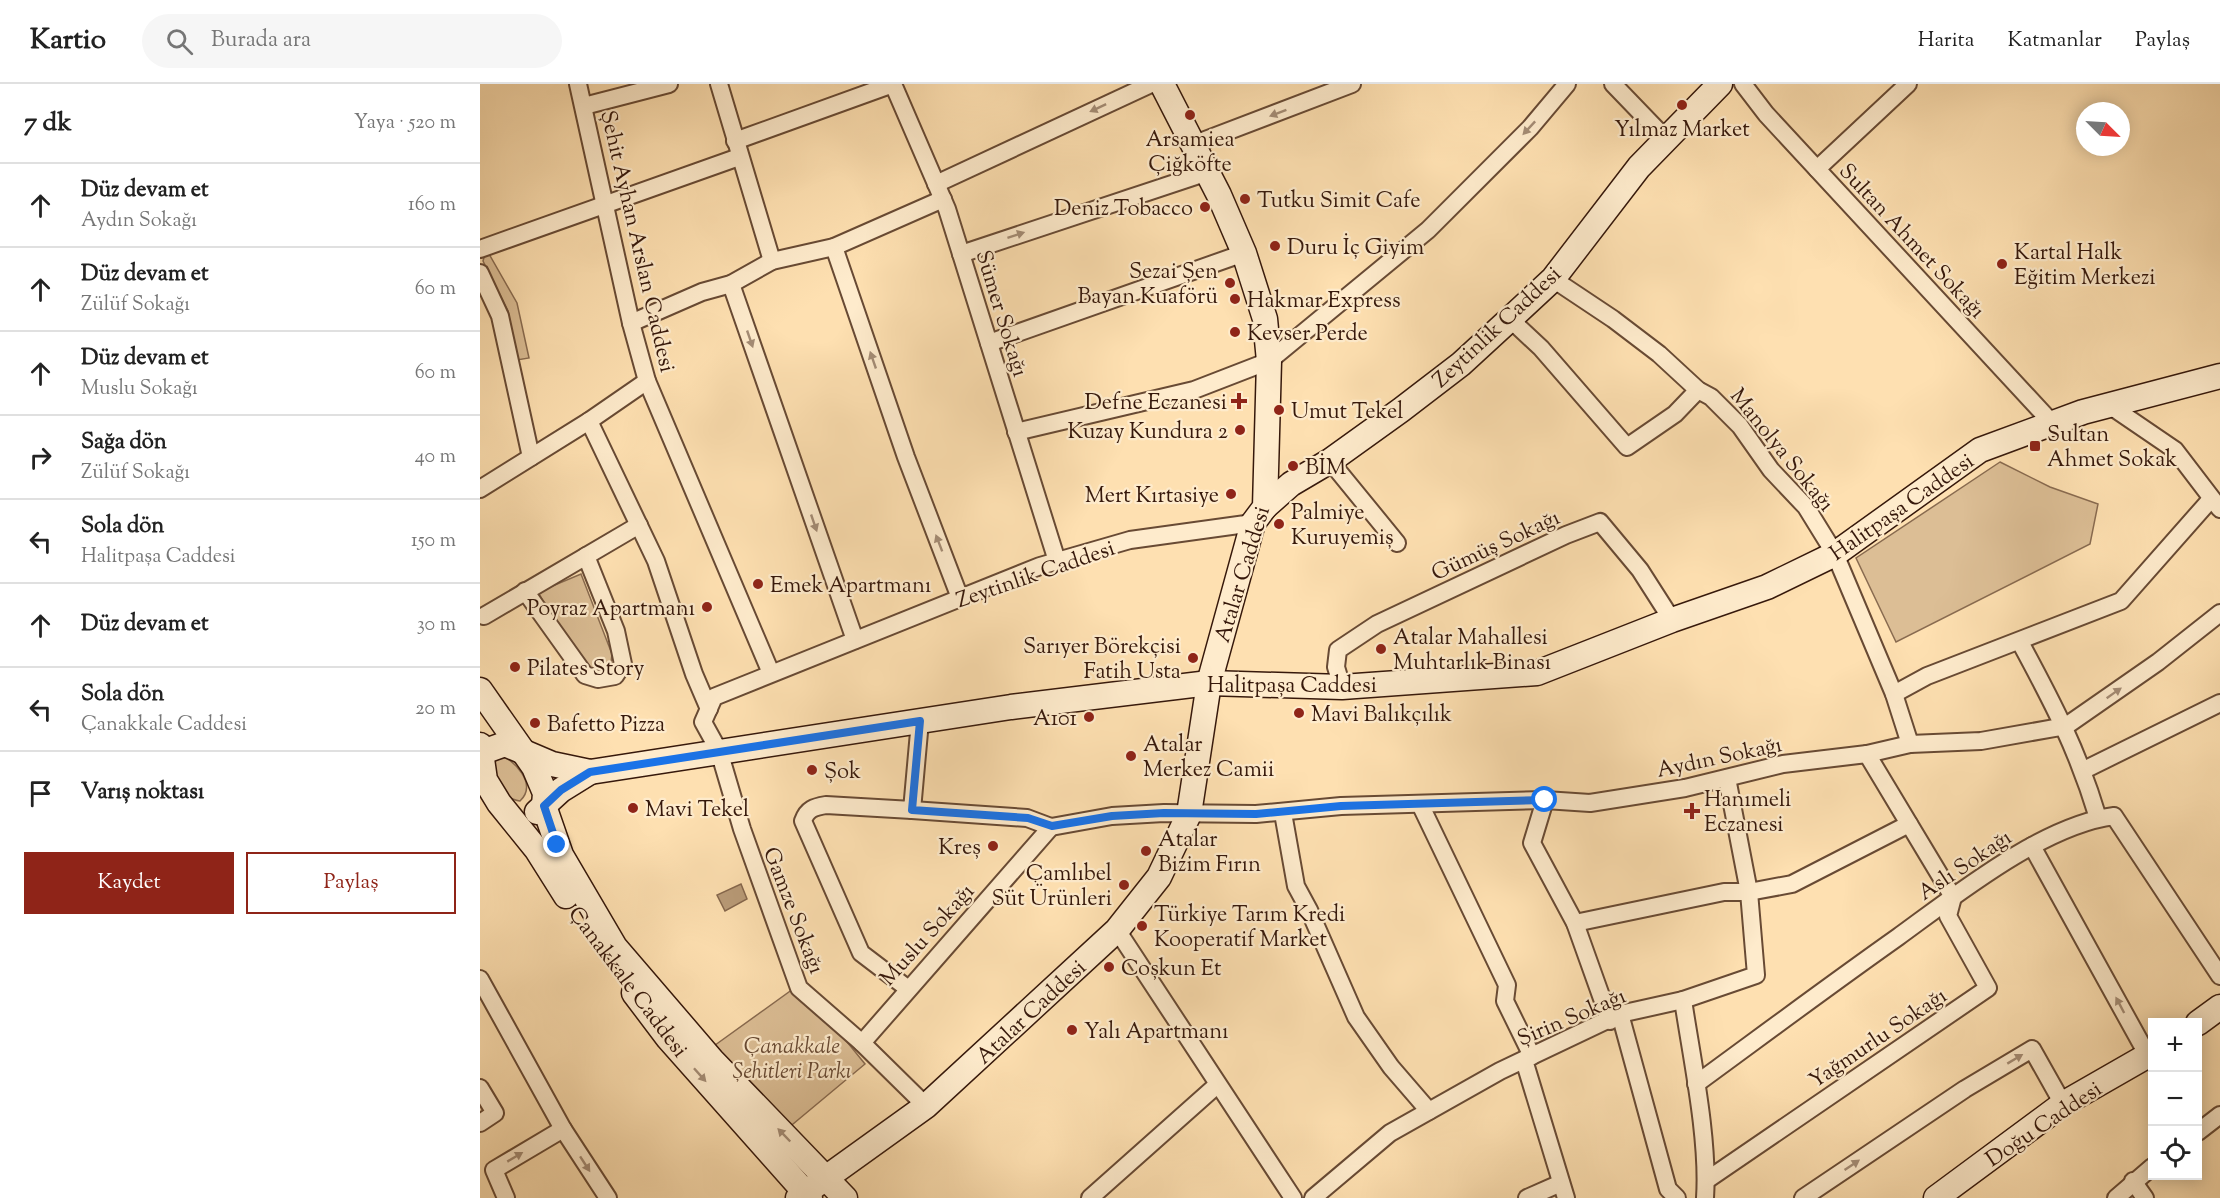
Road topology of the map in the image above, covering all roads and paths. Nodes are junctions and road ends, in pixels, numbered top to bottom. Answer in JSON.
{"nodes":[{"id":1,"x":578,"y":84,"type":"edge"},
{"id":2,"x":669,"y":84,"type":"edge"},
{"id":3,"x":719,"y":84,"type":"edge"},
{"id":4,"x":893,"y":84,"type":"edge"},
{"id":5,"x":1151,"y":84,"type":"edge"},
{"id":6,"x":1162,"y":84,"type":"edge"},
{"id":7,"x":1352,"y":84,"type":"edge"},
{"id":8,"x":1567,"y":84,"type":"edge"},
{"id":9,"x":1613,"y":84,"type":"edge"},
{"id":10,"x":1720,"y":84,"type":"edge"},
{"id":11,"x":1743,"y":84,"type":"edge"},
{"id":12,"x":1908,"y":84,"type":"edge"},
{"id":13,"x":584,"y":106,"type":"junction"},
{"id":14,"x":1666,"y":139,"type":"junction"},
{"id":15,"x":1192,"y":145,"type":"junction"},
{"id":16,"x":737,"y":149,"type":"junction"},
{"id":17,"x":1817,"y":169,"type":"junction"},
{"id":18,"x":1205,"y":173,"type":"junction"},
{"id":19,"x":939,"y":192,"type":"junction"},
{"id":20,"x":607,"y":202,"type":"junction"},
{"id":21,"x":834,"y":247,"type":"junction"},
{"id":22,"x":480,"y":249,"type":"edge"},
{"id":23,"x":1244,"y":253,"type":"junction"},
{"id":24,"x":961,"y":254,"type":"junction"},
{"id":25,"x":772,"y":261,"type":"junction"},
{"id":26,"x":480,"y":273,"type":"edge"},
{"id":27,"x":1553,"y":279,"type":"junction"},
{"id":28,"x":730,"y":284,"type":"junction"},
{"id":29,"x":1510,"y":319,"type":"junction"},
{"id":30,"x":631,"y":323,"type":"junction"},
{"id":31,"x":989,"y":344,"type":"junction"},
{"id":32,"x":1269,"y":361,"type":"junction"},
{"id":33,"x":2220,"y":376,"type":"edge"},
{"id":34,"x":647,"y":381,"type":"junction"},
{"id":35,"x":1698,"y":390,"type":"junction"},
{"id":36,"x":2109,"y":405,"type":"junction"},
{"id":37,"x":589,"y":421,"type":"junction"},
{"id":38,"x":2054,"y":424,"type":"junction"},
{"id":39,"x":1016,"y":432,"type":"junction"},
{"id":40,"x":531,"y":458,"type":"junction"},
{"id":41,"x":1330,"y":461,"type":"junction"},
{"id":42,"x":480,"y":489,"type":"edge"},
{"id":43,"x":2215,"y":504,"type":"edge"},
{"id":44,"x":1259,"y":515,"type":"junction"},
{"id":45,"x":639,"y":525,"type":"junction"},
{"id":46,"x":1398,"y":543,"type":"dead end"},
{"id":47,"x":1835,"y":554,"type":"junction"},
{"id":48,"x":586,"y":556,"type":"junction"},
{"id":49,"x":1057,"y":561,"type":"junction"},
{"id":50,"x":525,"y":591,"type":"junction"},
{"id":51,"x":960,"y":598,"type":"junction"},
{"id":52,"x":2220,"y":613,"type":"edge"},
{"id":53,"x":484,"y":616,"type":"dead end"},
{"id":54,"x":1672,"y":620,"type":"junction"},
{"id":55,"x":855,"y":640,"type":"junction"},
{"id":56,"x":2020,"y":642,"type":"junction"},
{"id":57,"x":771,"y":673,"type":"junction"},
{"id":58,"x":1209,"y":683,"type":"junction"},
{"id":59,"x":1342,"y":687,"type":"junction"},
{"id":60,"x":480,"y":690,"type":"edge"},
{"id":61,"x":1894,"y":694,"type":"junction"},
{"id":62,"x":2220,"y":703,"type":"edge"},
{"id":63,"x":709,"y":709,"type":"junction"},
{"id":64,"x":920,"y":721,"type":"junction"},
{"id":65,"x":2066,"y":726,"type":"junction"},
{"id":66,"x":1910,"y":744,"type":"junction"},
{"id":67,"x":481,"y":750,"type":"edge"},
{"id":68,"x":719,"y":751,"type":"junction"},
{"id":69,"x":522,"y":752,"type":"junction"},
{"id":70,"x":1867,"y":754,"type":"junction"},
{"id":71,"x":2084,"y":771,"type":"junction"},
{"id":72,"x":590,"y":772,"type":"junction"},
{"id":73,"x":1727,"y":778,"type":"junction"},
{"id":74,"x":490,"y":799,"type":"edge"},
{"id":75,"x":1545,"y":800,"type":"junction"},
{"id":76,"x":1420,"y":804,"type":"junction"},
{"id":77,"x":544,"y":806,"type":"junction"},
{"id":78,"x":912,"y":810,"type":"junction"},
{"id":79,"x":1282,"y":813,"type":"junction"},
{"id":80,"x":1189,"y":814,"type":"junction"},
{"id":81,"x":2098,"y":818,"type":"junction"},
{"id":82,"x":1909,"y":824,"type":"junction"},
{"id":83,"x":1052,"y":826,"type":"junction"},
{"id":84,"x":2032,"y":846,"type":"junction"},
{"id":85,"x":1749,"y":892,"type":"junction"},
{"id":86,"x":1953,"y":897,"type":"junction"},
{"id":87,"x":1575,"y":923,"type":"junction"},
{"id":88,"x":1117,"y":930,"type":"junction"},
{"id":89,"x":2220,"y":976,"type":"edge"},
{"id":90,"x":480,"y":979,"type":"edge"},
{"id":91,"x":907,"y":988,"type":"junction"},
{"id":92,"x":1683,"y":1000,"type":"junction"},
{"id":93,"x":2220,"y":1007,"type":"edge"},
{"id":94,"x":1615,"y":1018,"type":"junction"},
{"id":95,"x":2202,"y":1020,"type":"edge"},
{"id":96,"x":862,"y":1043,"type":"junction"},
{"id":97,"x":2148,"y":1051,"type":"edge"},
{"id":98,"x":2148,"y":1056,"type":"edge"},
{"id":99,"x":1528,"y":1058,"type":"junction"},
{"id":100,"x":1696,"y":1084,"type":"junction"},
{"id":101,"x":1217,"y":1085,"type":"junction"},
{"id":102,"x":480,"y":1088,"type":"edge"},
{"id":103,"x":2063,"y":1104,"type":"junction"},
{"id":104,"x":926,"y":1106,"type":"junction"},
{"id":105,"x":1429,"y":1111,"type":"junction"},
{"id":106,"x":2220,"y":1115,"type":"edge"},
{"id":107,"x":480,"y":1123,"type":"edge"},
{"id":108,"x":563,"y":1129,"type":"junction"},
{"id":109,"x":2202,"y":1129,"type":"edge"},
{"id":110,"x":2148,"y":1170,"type":"edge"},
{"id":111,"x":825,"y":1177,"type":"junction"},
{"id":112,"x":1707,"y":1180,"type":"junction"},
{"id":113,"x":2133,"y":1181,"type":"junction"},
{"id":114,"x":1563,"y":1191,"type":"edge"},
{"id":115,"x":804,"y":1196,"type":"edge"},
{"id":116,"x":1943,"y":1196,"type":"edge"},
{"id":117,"x":506,"y":1198,"type":"edge"},
{"id":118,"x":608,"y":1198,"type":"edge"},
{"id":119,"x":845,"y":1198,"type":"edge"},
{"id":120,"x":1090,"y":1198,"type":"edge"},
{"id":121,"x":1293,"y":1198,"type":"edge"},
{"id":122,"x":1313,"y":1198,"type":"edge"},
{"id":123,"x":1527,"y":1198,"type":"edge"},
{"id":124,"x":1677,"y":1198,"type":"edge"},
{"id":125,"x":1705,"y":1198,"type":"edge"},
{"id":126,"x":1803,"y":1198,"type":"edge"},
{"id":127,"x":2116,"y":1198,"type":"edge"},
{"id":128,"x":2145,"y":1198,"type":"edge"}],
"edges":[{"from":1,"to":13,"type":"street","name":"Şehit Ayhan Arslan Caddesi"},
{"from":2,"to":13,"type":"street"},
{"from":3,"to":16,"type":"street"},
{"from":4,"to":16,"type":"street"},
{"from":4,"to":19,"type":"street","name":"Sümer Sokağı"},
{"from":5,"to":19,"type":"street","one_way":true},
{"from":6,"to":15,"type":"street","name":"Atalar Caddesi"},
{"from":7,"to":15,"type":"street","one_way":true},
{"from":8,"to":32,"type":"street","one_way":true},
{"from":9,"to":14,"type":"street"},
{"from":10,"to":14,"type":"street","name":"Zeytinlik Caddesi"},
{"from":11,"to":17,"type":"street","name":"Sultan Ahmet Sokağı"},
{"from":12,"to":17,"type":"street"},
{"from":13,"to":20,"type":"street","name":"Şehit Ayhan Arslan Caddesi"},
{"from":14,"to":27,"type":"street","name":"Zeytinlik Caddesi"},
{"from":15,"to":18,"type":"street","name":"Atalar Caddesi"},
{"from":16,"to":20,"type":"street"},
{"from":16,"to":25,"type":"street"},
{"from":17,"to":38,"type":"street","name":"Sultan Ahmet Sokağı"},
{"from":18,"to":23,"type":"street","name":"Atalar Caddesi"},
{"from":24,"to":18,"type":"street","one_way":true},
{"from":19,"to":21,"type":"street"},
{"from":19,"to":24,"type":"street","name":"Sümer Sokağı"},
{"from":20,"to":22,"type":"street"},
{"from":20,"to":30,"type":"street","name":"Şehit Ayhan Arslan Caddesi"},
{"from":21,"to":25,"type":"street"},
{"from":51,"to":21,"type":"street","one_way":true},
{"from":23,"to":31,"type":"street"},
{"from":23,"to":32,"type":"street","name":"Atalar Caddesi"},
{"from":24,"to":31,"type":"street","name":"Sümer Sokağı"},
{"from":25,"to":28,"type":"street"},
{"from":26,"to":40,"type":"street"},
{"from":27,"to":29,"type":"street","name":"Zeytinlik Caddesi"},
{"from":27,"to":35,"type":"street","name":"Manolya Sokağı"},
{"from":28,"to":30,"type":"street"},
{"from":28,"to":55,"type":"street","one_way":true},
{"from":29,"to":35,"type":"street"},
{"from":29,"to":41,"type":"street","name":"Zeytinlik Caddesi"},
{"from":30,"to":34,"type":"street","name":"Şehit Ayhan Arslan Caddesi"},
{"from":31,"to":39,"type":"street","name":"Sümer Sokağı"},
{"from":32,"to":39,"type":"street"},
{"from":32,"to":44,"type":"street","name":"Atalar Caddesi"},
{"from":33,"to":36,"type":"street","name":"Halitpaşa Caddesi"},
{"from":34,"to":37,"type":"street"},
{"from":34,"to":57,"type":"street","name":"Şehit Ayhan Arslan Caddesi"},
{"from":35,"to":47,"type":"street","name":"Manolya Sokağı"},
{"from":36,"to":38,"type":"street","name":"Halitpaşa Caddesi"},
{"from":36,"to":43,"type":"street"},
{"from":37,"to":40,"type":"street"},
{"from":37,"to":45,"type":"street"},
{"from":38,"to":47,"type":"street","name":"Halitpaşa Caddesi"},
{"from":39,"to":49,"type":"street","name":"Sümer Sokağı"},
{"from":40,"to":42,"type":"street"},
{"from":41,"to":44,"type":"street","name":"Zeytinlik Caddesi"},
{"from":41,"to":46,"type":"street"},
{"from":43,"to":56,"type":"street"},
{"from":44,"to":49,"type":"street","name":"Zeytinlik Caddesi"},
{"from":44,"to":58,"type":"street","name":"Atalar Caddesi"},
{"from":45,"to":48,"type":"street"},
{"from":45,"to":63,"type":"street"},
{"from":47,"to":54,"type":"street","name":"Halitpaşa Caddesi"},
{"from":47,"to":61,"type":"street","name":"Manolya Sokağı"},
{"from":48,"to":50,"type":"street"},
{"from":48,"to":50,"type":"street"},
{"from":49,"to":51,"type":"street","name":"Zeytinlik Caddesi"},
{"from":50,"to":53,"type":"street"},
{"from":51,"to":55,"type":"street","name":"Zeytinlik Caddesi"},
{"from":65,"to":52,"type":"street","name":"Aydın Sokağı","one_way":true},
{"from":54,"to":59,"type":"street","name":"Halitpaşa Caddesi"},
{"from":54,"to":59,"type":"street","name":"Gümüş Sokağı"},
{"from":55,"to":57,"type":"street","name":"Zeytinlik Caddesi"},
{"from":56,"to":61,"type":"street"},
{"from":56,"to":65,"type":"street"},
{"from":57,"to":63,"type":"street","name":"Zeytinlik Caddesi"},
{"from":58,"to":59,"type":"street","name":"Halitpaşa Caddesi"},
{"from":58,"to":64,"type":"street","name":"Halitpaşa Caddesi"},
{"from":58,"to":80,"type":"street","name":"Atalar Caddesi"},
{"from":60,"to":69,"type":"street","name":"Çanakkale Caddesi"},
{"from":61,"to":66,"type":"street","name":"Manolya Sokağı"},
{"from":62,"to":71,"type":"street"},
{"from":63,"to":68,"type":"street"},
{"from":64,"to":68,"type":"street","name":"Halitpaşa Caddesi"},
{"from":64,"to":78,"type":"street"},
{"from":65,"to":66,"type":"street","name":"Aydın Sokağı"},
{"from":65,"to":71,"type":"street"},
{"from":66,"to":70,"type":"street","name":"Aydın Sokağı"},
{"from":67,"to":69,"type":"street"},
{"from":67,"to":74,"type":"street","name":"Çanakkale Caddesi"},
{"from":68,"to":72,"type":"street","name":"Halitpaşa Caddesi"},
{"from":68,"to":96,"type":"street","name":"Gamze Sokağı"},
{"from":69,"to":72,"type":"street"},
{"from":69,"to":77,"type":"street","name":"Çanakkale Caddesi"},
{"from":70,"to":73,"type":"street","name":"Aydın Sokağı"},
{"from":70,"to":82,"type":"street"},
{"from":71,"to":81,"type":"street"},
{"from":72,"to":77,"type":"street"},
{"from":73,"to":75,"type":"street","name":"Aydın Sokağı"},
{"from":73,"to":85,"type":"street","name":"Şirin Sokağı"},
{"from":74,"to":77,"type":"street"},
{"from":74,"to":115,"type":"street","name":"Çanakkale Caddesi","one_way":true},
{"from":75,"to":76,"type":"street","name":"Aydın Sokağı"},
{"from":75,"to":87,"type":"street"},
{"from":76,"to":79,"type":"street","name":"Aydın Sokağı"},
{"from":76,"to":99,"type":"street"},
{"from":111,"to":77,"type":"street","name":"Çanakkale Caddesi","one_way":true},
{"from":78,"to":83,"type":"street"},
{"from":78,"to":91,"type":"street"},
{"from":79,"to":80,"type":"street","name":"Aydın Sokağı"},
{"from":79,"to":105,"type":"street"},
{"from":80,"to":83,"type":"street","name":"Aydın Sokağı"},
{"from":80,"to":88,"type":"street","name":"Atalar Caddesi"},
{"from":81,"to":84,"type":"street","name":"Aslı Sokağı"},
{"from":81,"to":89,"type":"street"},
{"from":82,"to":85,"type":"street"},
{"from":82,"to":86,"type":"street"},
{"from":83,"to":91,"type":"street","name":"Muslu Sokağı"},
{"from":84,"to":86,"type":"street","name":"Aslı Sokağı"},
{"from":97,"to":84,"type":"street","one_way":true},
{"from":85,"to":87,"type":"street"},
{"from":85,"to":92,"type":"street","name":"Şirin Sokağı"},
{"from":86,"to":100,"type":"street","name":"Aslı Sokağı"},
{"from":86,"to":112,"type":"street","name":"Yağmurlu Sokağı"},
{"from":87,"to":94,"type":"street"},
{"from":88,"to":101,"type":"street"},
{"from":88,"to":104,"type":"street","name":"Atalar Caddesi"},
{"from":90,"to":108,"type":"street"},
{"from":91,"to":96,"type":"street","name":"Muslu Sokağı"},
{"from":92,"to":94,"type":"street","name":"Şirin Sokağı"},
{"from":92,"to":100,"type":"street"},
{"from":93,"to":95,"type":"street"},
{"from":94,"to":99,"type":"street","name":"Şirin Sokağı"},
{"from":94,"to":124,"type":"street"},
{"from":96,"to":104,"type":"street","name":"Gamze Sokağı"},
{"from":98,"to":103,"type":"street","name":"Doğu Caddesi"},
{"from":99,"to":105,"type":"street","name":"Şirin Sokağı"},
{"from":99,"to":114,"type":"street"},
{"from":100,"to":112,"type":"street"},
{"from":101,"to":120,"type":"street"},
{"from":101,"to":121,"type":"street"},
{"from":102,"to":107,"type":"street"},
{"from":103,"to":116,"type":"street","name":"Doğu Caddesi"},
{"from":126,"to":103,"type":"street","one_way":true},
{"from":104,"to":111,"type":"street","name":"Atalar Caddesi"},
{"from":105,"to":122,"type":"street","name":"Şirin Sokağı"},
{"from":106,"to":109,"type":"street"},
{"from":117,"to":108,"type":"street","one_way":true},
{"from":108,"to":118,"type":"street","one_way":true},
{"from":110,"to":113,"type":"street"},
{"from":111,"to":115,"type":"street","name":"Atalar Caddesi"},
{"from":111,"to":119,"type":"street","name":"Çanakkale Caddesi"},
{"from":112,"to":125,"type":"street"},
{"from":113,"to":127,"type":"street"},
{"from":113,"to":128,"type":"street"},
{"from":114,"to":123,"type":"street"}]}
